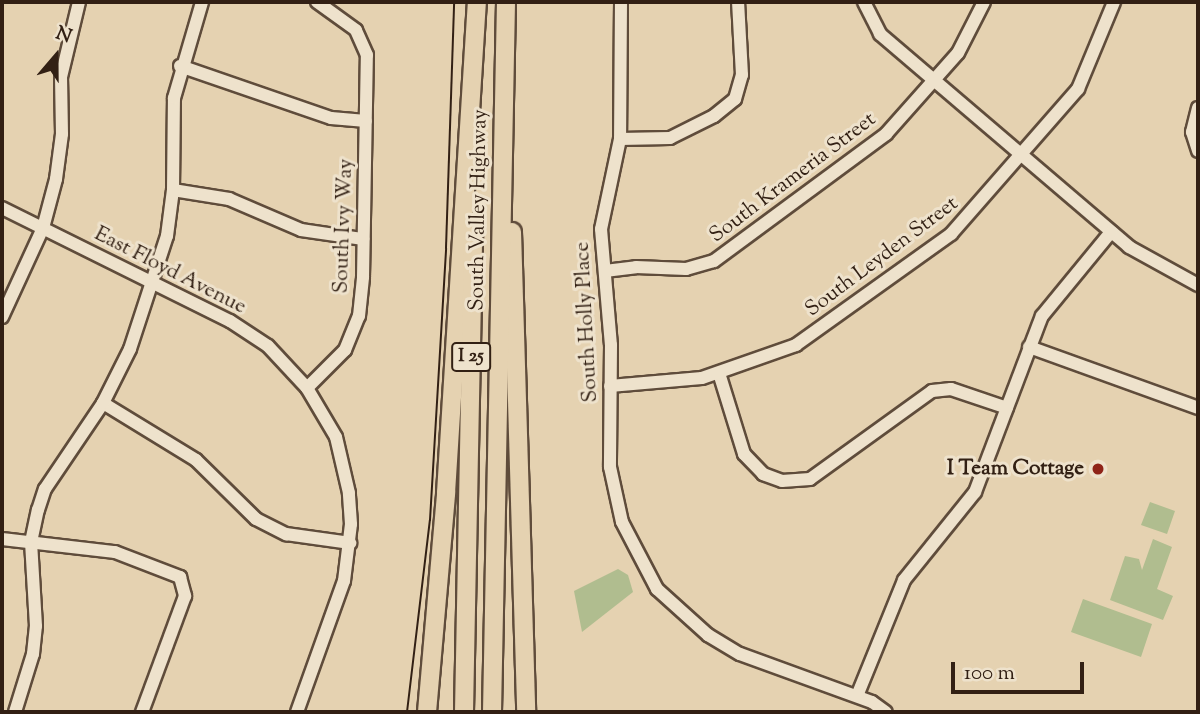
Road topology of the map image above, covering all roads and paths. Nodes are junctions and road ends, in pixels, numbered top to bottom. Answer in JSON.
{"nodes":[{"id":1,"x":79,"y":2,"type":"edge"},
{"id":2,"x":202,"y":2,"type":"edge"},
{"id":3,"x":317,"y":2,"type":"edge"},
{"id":4,"x":477,"y":2,"type":"edge"},
{"id":5,"x":506,"y":2,"type":"edge"},
{"id":6,"x":621,"y":2,"type":"edge"},
{"id":7,"x":738,"y":2,"type":"edge"},
{"id":8,"x":864,"y":2,"type":"edge"},
{"id":9,"x":984,"y":2,"type":"edge"},
{"id":10,"x":1114,"y":2,"type":"edge"},
{"id":11,"x":180,"y":66,"type":"junction"},
{"id":12,"x":933,"y":80,"type":"junction"},
{"id":13,"x":1198,"y":108,"type":"edge"},
{"id":14,"x":366,"y":121,"type":"junction"},
{"id":15,"x":503,"y":124,"type":"junction"},
{"id":16,"x":620,"y":139,"type":"junction"},
{"id":17,"x":1198,"y":151,"type":"edge"},
{"id":18,"x":1022,"y":156,"type":"junction"},
{"id":19,"x":173,"y":190,"type":"junction"},
{"id":20,"x":2,"y":208,"type":"edge"},
{"id":21,"x":43,"y":228,"type":"junction"},
{"id":22,"x":1111,"y":232,"type":"junction"},
{"id":23,"x":363,"y":239,"type":"junction"},
{"id":24,"x":605,"y":271,"type":"junction"},
{"id":25,"x":152,"y":283,"type":"junction"},
{"id":26,"x":1198,"y":285,"type":"edge"},
{"id":27,"x":2,"y":317,"type":"edge"},
{"id":28,"x":1029,"y":347,"type":"junction"},
{"id":29,"x":719,"y":373,"type":"junction"},
{"id":30,"x":610,"y":386,"type":"junction"},
{"id":31,"x":307,"y":388,"type":"junction"},
{"id":32,"x":103,"y":403,"type":"junction"},
{"id":33,"x":1007,"y":408,"type":"junction"},
{"id":34,"x":1198,"y":408,"type":"edge"},
{"id":35,"x":2,"y":539,"type":"edge"},
{"id":36,"x":31,"y":542,"type":"junction"},
{"id":37,"x":350,"y":543,"type":"junction"},
{"id":38,"x":856,"y":696,"type":"junction"},
{"id":39,"x":15,"y":712,"type":"edge"},
{"id":40,"x":142,"y":712,"type":"edge"},
{"id":41,"x":297,"y":712,"type":"edge"},
{"id":42,"x":427,"y":712,"type":"edge"},
{"id":43,"x":464,"y":712,"type":"edge"},
{"id":44,"x":492,"y":712,"type":"edge"},
{"id":45,"x":526,"y":712,"type":"edge"},
{"id":46,"x":886,"y":712,"type":"edge"}],
"edges":[{"from":1,"to":21,"type":"street"},
{"from":2,"to":11,"type":"street"},
{"from":3,"to":14,"type":"street","name":"South Ivy Way"},
{"from":4,"to":42,"type":"highway"},
{"from":4,"to":43,"type":"highway","name":"South Valley Highway","number":"I 25"},
{"from":5,"to":15,"type":"highway","name":"South Valley Highway","number":"I 25"},
{"from":6,"to":16,"type":"street","name":"South Holly Place"},
{"from":7,"to":16,"type":"street"},
{"from":8,"to":12,"type":"street"},
{"from":9,"to":12,"type":"street","name":"South Krameria Street"},
{"from":10,"to":18,"type":"street","name":"South Leyden Street"},
{"from":11,"to":14,"type":"street"},
{"from":11,"to":19,"type":"street"},
{"from":12,"to":18,"type":"street"},
{"from":12,"to":24,"type":"street","name":"South Krameria Street"},
{"from":13,"to":17,"type":"street"},
{"from":14,"to":23,"type":"street","name":"South Ivy Way"},
{"from":15,"to":44,"type":"highway","name":"South Valley Highway","number":"I 25"},
{"from":15,"to":45,"type":"highway"},
{"from":16,"to":24,"type":"street","name":"South Holly Place"},
{"from":18,"to":22,"type":"street"},
{"from":18,"to":29,"type":"street","name":"South Leyden Street"},
{"from":19,"to":23,"type":"street"},
{"from":19,"to":25,"type":"street"},
{"from":20,"to":21,"type":"street","name":"East Floyd Avenue"},
{"from":21,"to":25,"type":"street","name":"East Floyd Avenue"},
{"from":21,"to":27,"type":"street"},
{"from":22,"to":26,"type":"street"},
{"from":22,"to":28,"type":"street"},
{"from":23,"to":31,"type":"street","name":"South Ivy Way"},
{"from":24,"to":30,"type":"street","name":"South Holly Place"},
{"from":25,"to":31,"type":"street","name":"East Floyd Avenue"},
{"from":25,"to":32,"type":"street"},
{"from":28,"to":33,"type":"street"},
{"from":28,"to":34,"type":"street"},
{"from":29,"to":30,"type":"street","name":"South Leyden Street"},
{"from":29,"to":33,"type":"street"},
{"from":30,"to":38,"type":"street","name":"South Holly Place"},
{"from":31,"to":37,"type":"street"},
{"from":32,"to":36,"type":"street"},
{"from":32,"to":37,"type":"street"},
{"from":33,"to":38,"type":"street"},
{"from":35,"to":36,"type":"street"},
{"from":36,"to":39,"type":"street"},
{"from":36,"to":40,"type":"street"},
{"from":37,"to":41,"type":"street"},
{"from":38,"to":46,"type":"street","name":"South Holly Place"}]}
